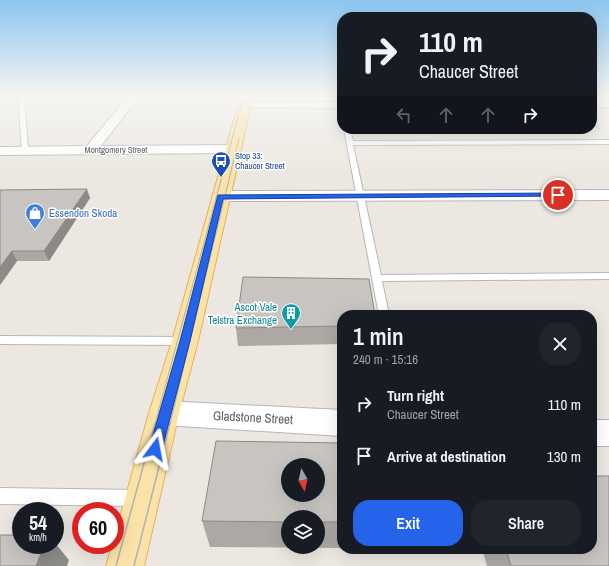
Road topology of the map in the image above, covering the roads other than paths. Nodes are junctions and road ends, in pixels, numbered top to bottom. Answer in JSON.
{"nodes":[{"id":1,"x":23,"y":121,"type":"edge"},
{"id":2,"x":113,"y":121,"type":"edge"},
{"id":3,"x":240,"y":121,"type":"edge"},
{"id":4,"x":348,"y":134,"type":"edge"},
{"id":5,"x":609,"y":142,"type":"edge"},
{"id":6,"x":350,"y":143,"type":"junction"},
{"id":7,"x":233,"y":149,"type":"junction"},
{"id":8,"x":91,"y":150,"type":"junction"},
{"id":9,"x":0,"y":151,"type":"edge"},
{"id":10,"x":25,"y":151,"type":"junction"},
{"id":11,"x":609,"y":195,"type":"edge"},
{"id":12,"x":220,"y":196,"type":"junction"},
{"id":13,"x":360,"y":196,"type":"junction"},
{"id":14,"x":609,"y":276,"type":"edge"},
{"id":15,"x":376,"y":278,"type":"junction"},
{"id":16,"x":383,"y":310,"type":"edge"},
{"id":17,"x":0,"y":340,"type":"edge"},
{"id":18,"x":185,"y":341,"type":"junction"},
{"id":19,"x":164,"y":413,"type":"junction"},
{"id":20,"x":337,"y":423,"type":"edge"},
{"id":21,"x":597,"y":433,"type":"edge"},
{"id":22,"x":609,"y":433,"type":"edge"},
{"id":23,"x":0,"y":496,"type":"edge"},
{"id":24,"x":142,"y":498,"type":"junction"},
{"id":25,"x":125,"y":566,"type":"edge"}],
"edges":[{"from":1,"to":10,"type":"lane"},
{"from":2,"to":8,"type":"street"},
{"from":3,"to":7,"type":"main road"},
{"from":4,"to":6,"type":"lane"},
{"from":5,"to":6,"type":"lane"},
{"from":6,"to":13,"type":"lane"},
{"from":7,"to":8,"type":"street","name":"Montgomery Street"},
{"from":7,"to":12,"type":"main road"},
{"from":8,"to":10,"type":"street","name":"Montgomery Street"},
{"from":9,"to":10,"type":"street","name":"Montgomery Street"},
{"from":11,"to":13,"type":"street"},
{"from":12,"to":13,"type":"street"},
{"from":12,"to":18,"type":"main road"},
{"from":13,"to":15,"type":"lane"},
{"from":14,"to":15,"type":"lane"},
{"from":15,"to":16,"type":"lane"},
{"from":17,"to":18,"type":"lane"},
{"from":18,"to":19,"type":"main road"},
{"from":19,"to":20,"type":"street","name":"Gladstone Street"},
{"from":19,"to":24,"type":"main road"},
{"from":21,"to":22,"type":"street"},
{"from":23,"to":24,"type":"lane"},
{"from":24,"to":25,"type":"main road"}]}
